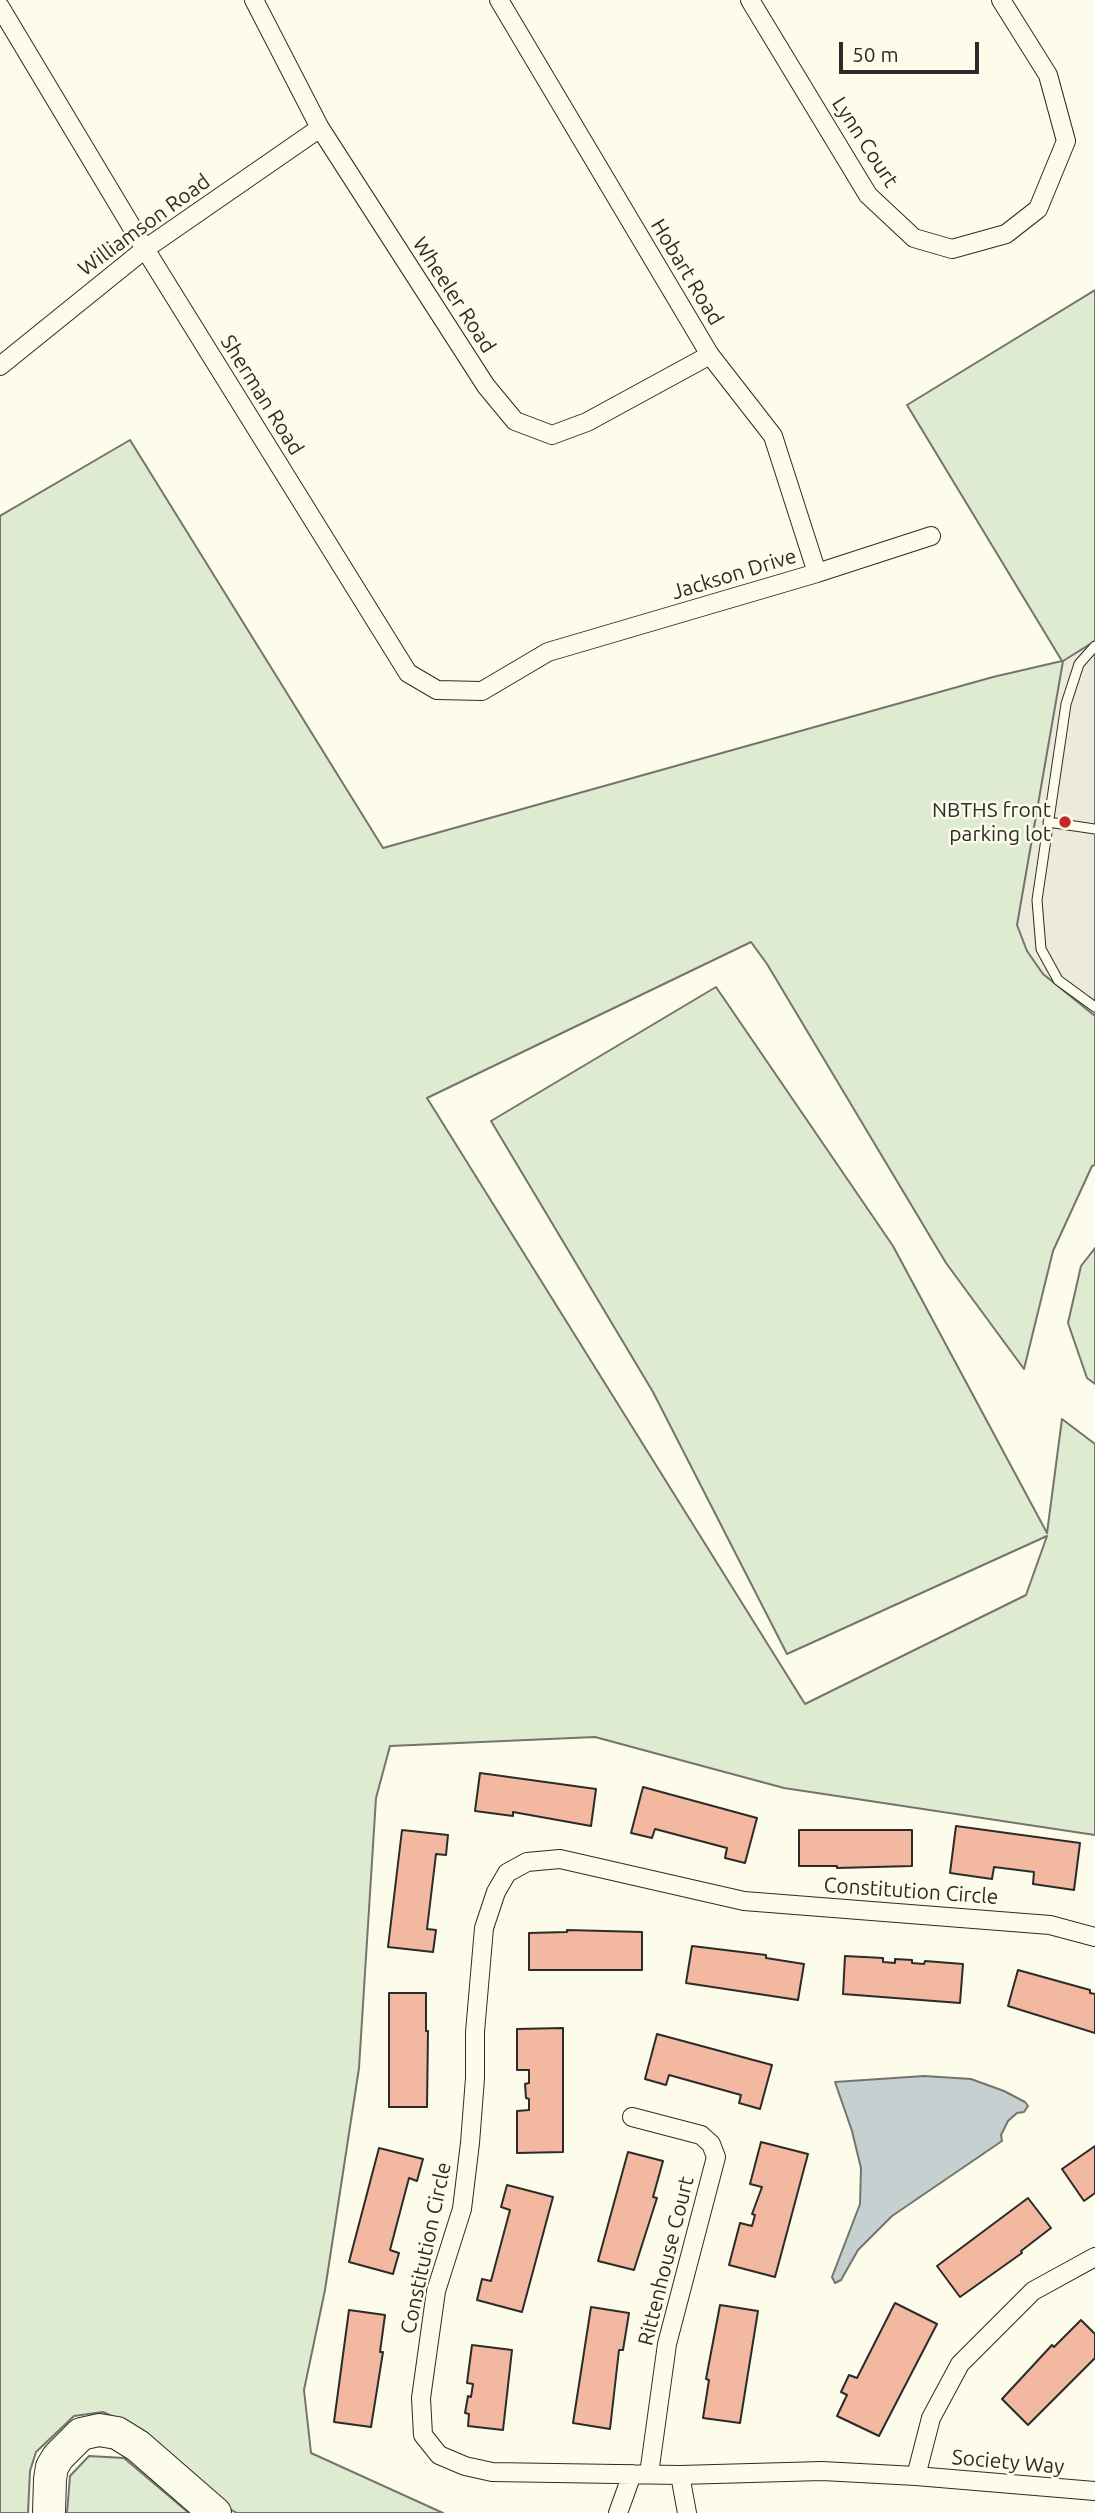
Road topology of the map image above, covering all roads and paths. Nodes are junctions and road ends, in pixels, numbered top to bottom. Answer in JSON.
{"nodes":[{"id":1,"x":254,"y":0,"type":"edge"},
{"id":2,"x":499,"y":0,"type":"edge"},
{"id":3,"x":750,"y":0,"type":"edge"},
{"id":4,"x":1001,"y":0,"type":"edge"},
{"id":5,"x":0,"y":7,"type":"edge"},
{"id":6,"x":320,"y":128,"type":"junction"},
{"id":7,"x":145,"y":249,"type":"junction"},
{"id":8,"x":710,"y":355,"type":"junction"},
{"id":9,"x":0,"y":366,"type":"edge"},
{"id":10,"x":931,"y":536,"type":"dead end"},
{"id":11,"x":817,"y":573,"type":"junction"},
{"id":12,"x":1095,"y":646,"type":"edge"},
{"id":13,"x":548,"y":653,"type":"joint"},
{"id":14,"x":1048,"y":822,"type":"junction"},
{"id":15,"x":1095,"y":829,"type":"edge"},
{"id":16,"x":1095,"y":1007,"type":"edge"},
{"id":17,"x":1095,"y":1937,"type":"edge"},
{"id":18,"x":632,"y":2117,"type":"dead end"},
{"id":19,"x":1095,"y":2257,"type":"edge"},
{"id":20,"x":641,"y":2474,"type":"junction"},
{"id":21,"x":680,"y":2475,"type":"junction"},
{"id":22,"x":916,"y":2476,"type":"junction"},
{"id":23,"x":1095,"y":2491,"type":"edge"},
{"id":24,"x":49,"y":2513,"type":"edge"},
{"id":25,"x":215,"y":2513,"type":"edge"},
{"id":26,"x":618,"y":2513,"type":"edge"},
{"id":27,"x":688,"y":2513,"type":"edge"}],
"edges":[{"from":1,"to":6,"type":"street","name":"Wheeler Road"},
{"from":2,"to":8,"type":"street","name":"Hobart Road"},
{"from":3,"to":4,"type":"street","name":"Lynn Court"},
{"from":5,"to":7,"type":"street","name":"Sherman Road"},
{"from":6,"to":7,"type":"street","name":"Williamson Road"},
{"from":6,"to":8,"type":"street","name":"Wheeler Road"},
{"from":7,"to":9,"type":"street","name":"Williamson Road"},
{"from":7,"to":13,"type":"street","name":"Sherman Road"},
{"from":8,"to":11,"type":"street","name":"Hobart Road"},
{"from":10,"to":11,"type":"street","name":"Jackson Drive"},
{"from":11,"to":13,"type":"street","name":"Jackson Drive"},
{"from":12,"to":14,"type":"lane"},
{"from":14,"to":15,"type":"lane"},
{"from":14,"to":16,"type":"lane"},
{"from":17,"to":20,"type":"street","name":"Constitution Circle"},
{"from":18,"to":20,"type":"street","name":"Rittenhouse Court"},
{"from":19,"to":22,"type":"street"},
{"from":20,"to":21,"type":"street","name":"Constitution Circle"},
{"from":20,"to":26,"type":"street","name":"Rittenhouse Court"},
{"from":21,"to":22,"type":"street","name":"Constitution Circle"},
{"from":21,"to":27,"type":"street"},
{"from":22,"to":23,"type":"street","name":"Society Way"},
{"from":24,"to":25,"type":"highway"}]}
